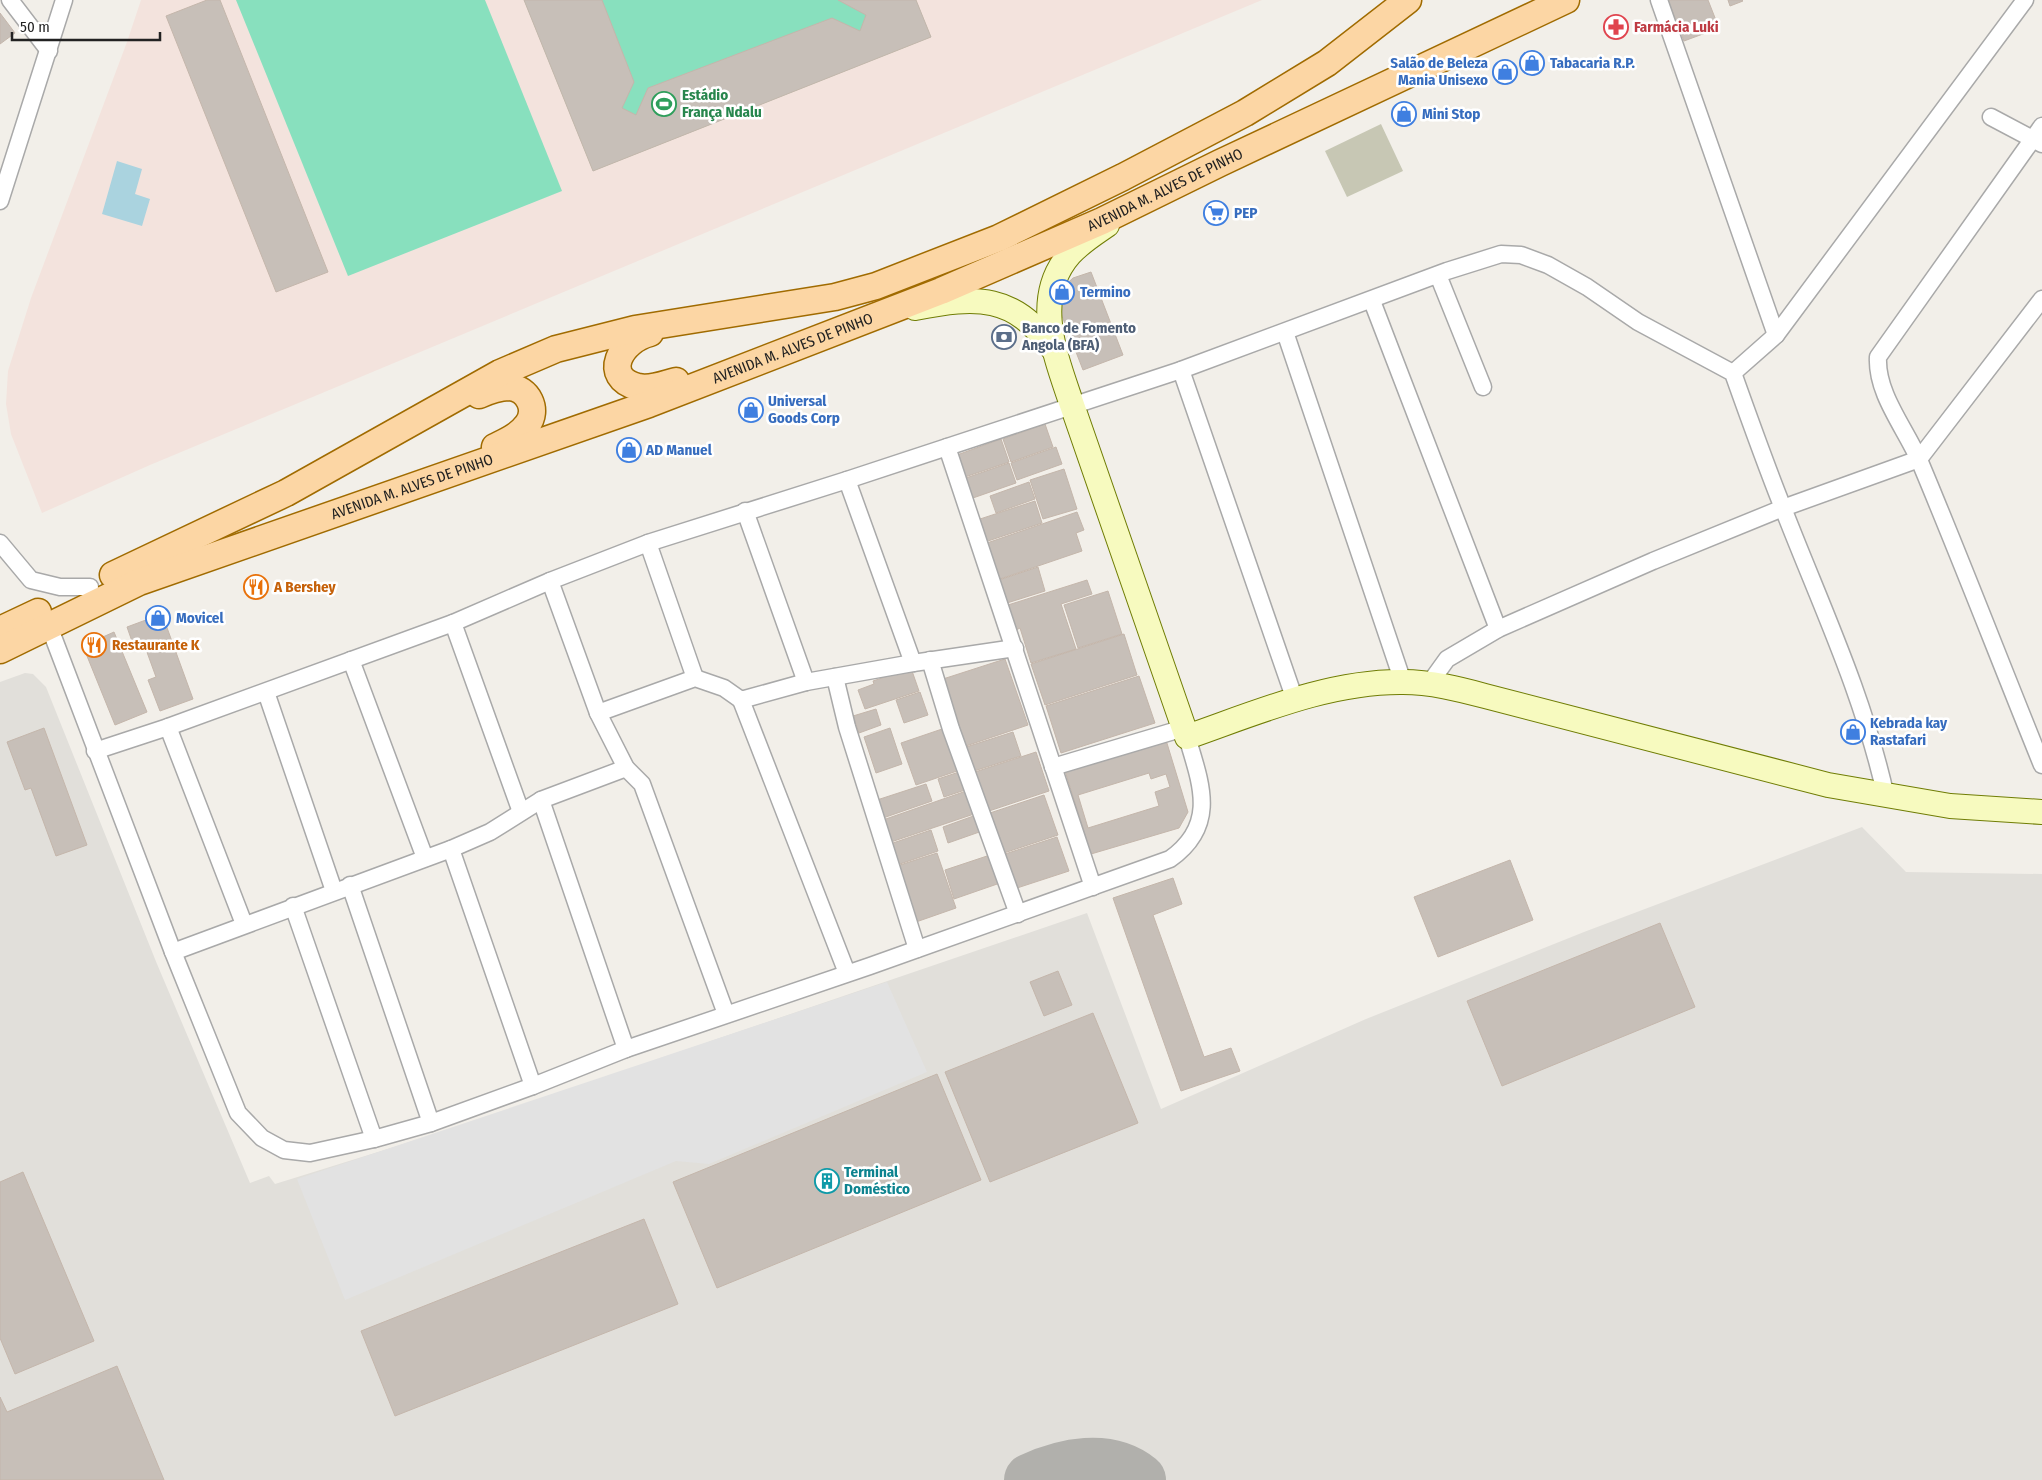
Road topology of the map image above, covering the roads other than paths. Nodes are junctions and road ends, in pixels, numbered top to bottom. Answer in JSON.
{"nodes":[{"id":1,"x":10,"y":0,"type":"edge"},
{"id":2,"x":64,"y":0,"type":"edge"},
{"id":3,"x":1408,"y":0,"type":"edge"},
{"id":4,"x":1536,"y":0,"type":"edge"},
{"id":5,"x":1566,"y":0,"type":"edge"},
{"id":6,"x":1659,"y":0,"type":"edge"},
{"id":7,"x":2025,"y":0,"type":"edge"},
{"id":8,"x":1462,"y":48,"type":"junction"},
{"id":9,"x":48,"y":51,"type":"junction"},
{"id":10,"x":1991,"y":117,"type":"dead end"},
{"id":11,"x":2039,"y":137,"type":"edge"},
{"id":12,"x":1147,"y":200,"type":"junction"},
{"id":13,"x":0,"y":201,"type":"edge"},
{"id":14,"x":1438,"y":275,"type":"junction"},
{"id":15,"x":2042,"y":299,"type":"edge"},
{"id":16,"x":1372,"y":301,"type":"junction"},
{"id":17,"x":766,"y":308,"type":"junction"},
{"id":18,"x":864,"y":320,"type":"junction"},
{"id":19,"x":1285,"y":332,"type":"junction"},
{"id":20,"x":1776,"y":335,"type":"junction"},
{"id":21,"x":783,"y":350,"type":"junction"},
{"id":22,"x":1054,"y":351,"type":"junction"},
{"id":23,"x":1181,"y":370,"type":"junction"},
{"id":24,"x":1733,"y":373,"type":"junction"},
{"id":25,"x":1483,"y":387,"type":"dead end"},
{"id":26,"x":1072,"y":405,"type":"junction"},
{"id":27,"x":371,"y":446,"type":"junction"},
{"id":28,"x":948,"y":447,"type":"junction"},
{"id":29,"x":1919,"y":459,"type":"junction"},
{"id":30,"x":848,"y":480,"type":"junction"},
{"id":31,"x":384,"y":496,"type":"junction"},
{"id":32,"x":1783,"y":508,"type":"junction"},
{"id":33,"x":745,"y":512,"type":"junction"},
{"id":34,"x":0,"y":543,"type":"edge"},
{"id":35,"x":648,"y":543,"type":"junction"},
{"id":36,"x":550,"y":581,"type":"junction"},
{"id":37,"x":90,"y":587,"type":"junction"},
{"id":38,"x":453,"y":623,"type":"junction"},
{"id":39,"x":48,"y":626,"type":"junction"},
{"id":40,"x":1498,"y":629,"type":"junction"},
{"id":41,"x":0,"y":630,"type":"edge"},
{"id":42,"x":1015,"y":648,"type":"junction"},
{"id":43,"x":0,"y":650,"type":"edge"},
{"id":44,"x":351,"y":660,"type":"junction"},
{"id":45,"x":930,"y":660,"type":"junction"},
{"id":46,"x":913,"y":663,"type":"junction"},
{"id":47,"x":835,"y":677,"type":"junction"},
{"id":48,"x":695,"y":678,"type":"junction"},
{"id":49,"x":806,"y":682,"type":"junction"},
{"id":50,"x":1403,"y":682,"type":"junction"},
{"id":51,"x":1429,"y":684,"type":"junction"},
{"id":52,"x":266,"y":692,"type":"junction"},
{"id":53,"x":741,"y":700,"type":"junction"},
{"id":54,"x":1295,"y":700,"type":"junction"},
{"id":55,"x":598,"y":712,"type":"junction"},
{"id":56,"x":168,"y":727,"type":"junction"},
{"id":57,"x":1186,"y":733,"type":"junction"},
{"id":58,"x":95,"y":751,"type":"junction"},
{"id":59,"x":2042,"y":765,"type":"edge"},
{"id":60,"x":1053,"y":767,"type":"junction"},
{"id":61,"x":626,"y":768,"type":"junction"},
{"id":62,"x":1886,"y":797,"type":"junction"},
{"id":63,"x":541,"y":800,"type":"junction"},
{"id":64,"x":521,"y":812,"type":"junction"},
{"id":65,"x":2042,"y":812,"type":"edge"},
{"id":66,"x":451,"y":849,"type":"junction"},
{"id":67,"x":425,"y":858,"type":"junction"},
{"id":68,"x":350,"y":886,"type":"junction"},
{"id":69,"x":1093,"y":887,"type":"junction"},
{"id":70,"x":334,"y":891,"type":"junction"},
{"id":71,"x":293,"y":906,"type":"junction"},
{"id":72,"x":1018,"y":914,"type":"junction"},
{"id":73,"x":244,"y":924,"type":"junction"},
{"id":74,"x":917,"y":949,"type":"junction"},
{"id":75,"x":173,"y":952,"type":"junction"},
{"id":76,"x":847,"y":973,"type":"junction"},
{"id":77,"x":726,"y":1014,"type":"junction"},
{"id":78,"x":626,"y":1048,"type":"junction"},
{"id":79,"x":533,"y":1086,"type":"junction"},
{"id":80,"x":431,"y":1123,"type":"junction"},
{"id":81,"x":374,"y":1139,"type":"junction"}],
"edges":[{"from":1,"to":9,"type":"street"},
{"from":2,"to":9,"type":"street"},
{"from":3,"to":17,"type":"main road","name":"AVENIDA M. ALVES DE PINHO"},
{"from":4,"to":8,"type":"main road"},
{"from":5,"to":8,"type":"main road","name":"AVENIDA M. ALVES DE PINHO"},
{"from":6,"to":20,"type":"street"},
{"from":7,"to":20,"type":"street"},
{"from":8,"to":12,"type":"main road","name":"AVENIDA M. ALVES DE PINHO"},
{"from":9,"to":13,"type":"street"},
{"from":10,"to":11,"type":"street"},
{"from":11,"to":29,"type":"street"},
{"from":12,"to":18,"type":"main road","name":"AVENIDA M. ALVES DE PINHO"},
{"from":12,"to":22,"type":"street"},
{"from":14,"to":16,"type":"street"},
{"from":14,"to":24,"type":"street"},
{"from":14,"to":25,"type":"street"},
{"from":15,"to":29,"type":"street"},
{"from":16,"to":19,"type":"street"},
{"from":16,"to":40,"type":"street"},
{"from":17,"to":21,"type":"main road"},
{"from":17,"to":27,"type":"main road","name":"AVENIDA M. ALVES DE PINHO"},
{"from":18,"to":21,"type":"main road","name":"AVENIDA M. ALVES DE PINHO"},
{"from":18,"to":22,"type":"street"},
{"from":19,"to":23,"type":"street"},
{"from":19,"to":50,"type":"street"},
{"from":20,"to":24,"type":"street"},
{"from":21,"to":31,"type":"main road","name":"AVENIDA M. ALVES DE PINHO"},
{"from":22,"to":26,"type":"street"},
{"from":23,"to":26,"type":"street"},
{"from":23,"to":54,"type":"street"},
{"from":24,"to":32,"type":"street"},
{"from":26,"to":28,"type":"street"},
{"from":26,"to":57,"type":"street"},
{"from":27,"to":31,"type":"main road"},
{"from":27,"to":37,"type":"main road","name":"AVENIDA M. ALVES DE PINHO"},
{"from":28,"to":30,"type":"street"},
{"from":28,"to":42,"type":"street"},
{"from":29,"to":32,"type":"street"},
{"from":29,"to":59,"type":"street"},
{"from":30,"to":33,"type":"street"},
{"from":30,"to":46,"type":"street"},
{"from":31,"to":39,"type":"main road","name":"AVENIDA M. ALVES DE PINHO"},
{"from":32,"to":40,"type":"street"},
{"from":32,"to":62,"type":"street"},
{"from":33,"to":35,"type":"street"},
{"from":33,"to":49,"type":"street"},
{"from":34,"to":37,"type":"street"},
{"from":35,"to":36,"type":"street"},
{"from":35,"to":48,"type":"street"},
{"from":36,"to":38,"type":"street"},
{"from":36,"to":55,"type":"street"},
{"from":37,"to":41,"type":"main road","name":"AVENIDA M. ALVES DE PINHO"},
{"from":38,"to":44,"type":"street"},
{"from":38,"to":64,"type":"street"},
{"from":39,"to":43,"type":"main road","name":"AVENIDA M. ALVES DE PINHO"},
{"from":39,"to":58,"type":"street"},
{"from":40,"to":51,"type":"street"},
{"from":42,"to":45,"type":"street"},
{"from":42,"to":60,"type":"street"},
{"from":44,"to":52,"type":"street"},
{"from":44,"to":67,"type":"street"},
{"from":45,"to":46,"type":"street"},
{"from":45,"to":72,"type":"street"},
{"from":46,"to":47,"type":"street"},
{"from":47,"to":49,"type":"street"},
{"from":47,"to":74,"type":"street"},
{"from":48,"to":53,"type":"street"},
{"from":48,"to":55,"type":"street"},
{"from":49,"to":53,"type":"street"},
{"from":50,"to":51,"type":"street"},
{"from":50,"to":54,"type":"street"},
{"from":51,"to":62,"type":"street"},
{"from":52,"to":56,"type":"street"},
{"from":52,"to":70,"type":"street"},
{"from":53,"to":76,"type":"street"},
{"from":54,"to":57,"type":"street"},
{"from":55,"to":61,"type":"street"},
{"from":56,"to":58,"type":"street"},
{"from":56,"to":73,"type":"street"},
{"from":57,"to":60,"type":"street"},
{"from":57,"to":69,"type":"street"},
{"from":58,"to":75,"type":"street"},
{"from":60,"to":69,"type":"street"},
{"from":61,"to":63,"type":"street"},
{"from":61,"to":77,"type":"street"},
{"from":62,"to":65,"type":"street"},
{"from":63,"to":64,"type":"street"},
{"from":63,"to":78,"type":"street"},
{"from":64,"to":66,"type":"street"},
{"from":66,"to":67,"type":"street"},
{"from":66,"to":79,"type":"street"},
{"from":67,"to":68,"type":"street"},
{"from":68,"to":70,"type":"street"},
{"from":68,"to":80,"type":"street"},
{"from":69,"to":72,"type":"street"},
{"from":70,"to":71,"type":"street"},
{"from":71,"to":73,"type":"street"},
{"from":71,"to":81,"type":"street"},
{"from":72,"to":74,"type":"street"},
{"from":73,"to":75,"type":"street"},
{"from":74,"to":76,"type":"street"},
{"from":75,"to":81,"type":"street"},
{"from":76,"to":77,"type":"street"},
{"from":77,"to":78,"type":"street"},
{"from":78,"to":79,"type":"street"},
{"from":79,"to":80,"type":"street"},
{"from":80,"to":81,"type":"street"}]}
